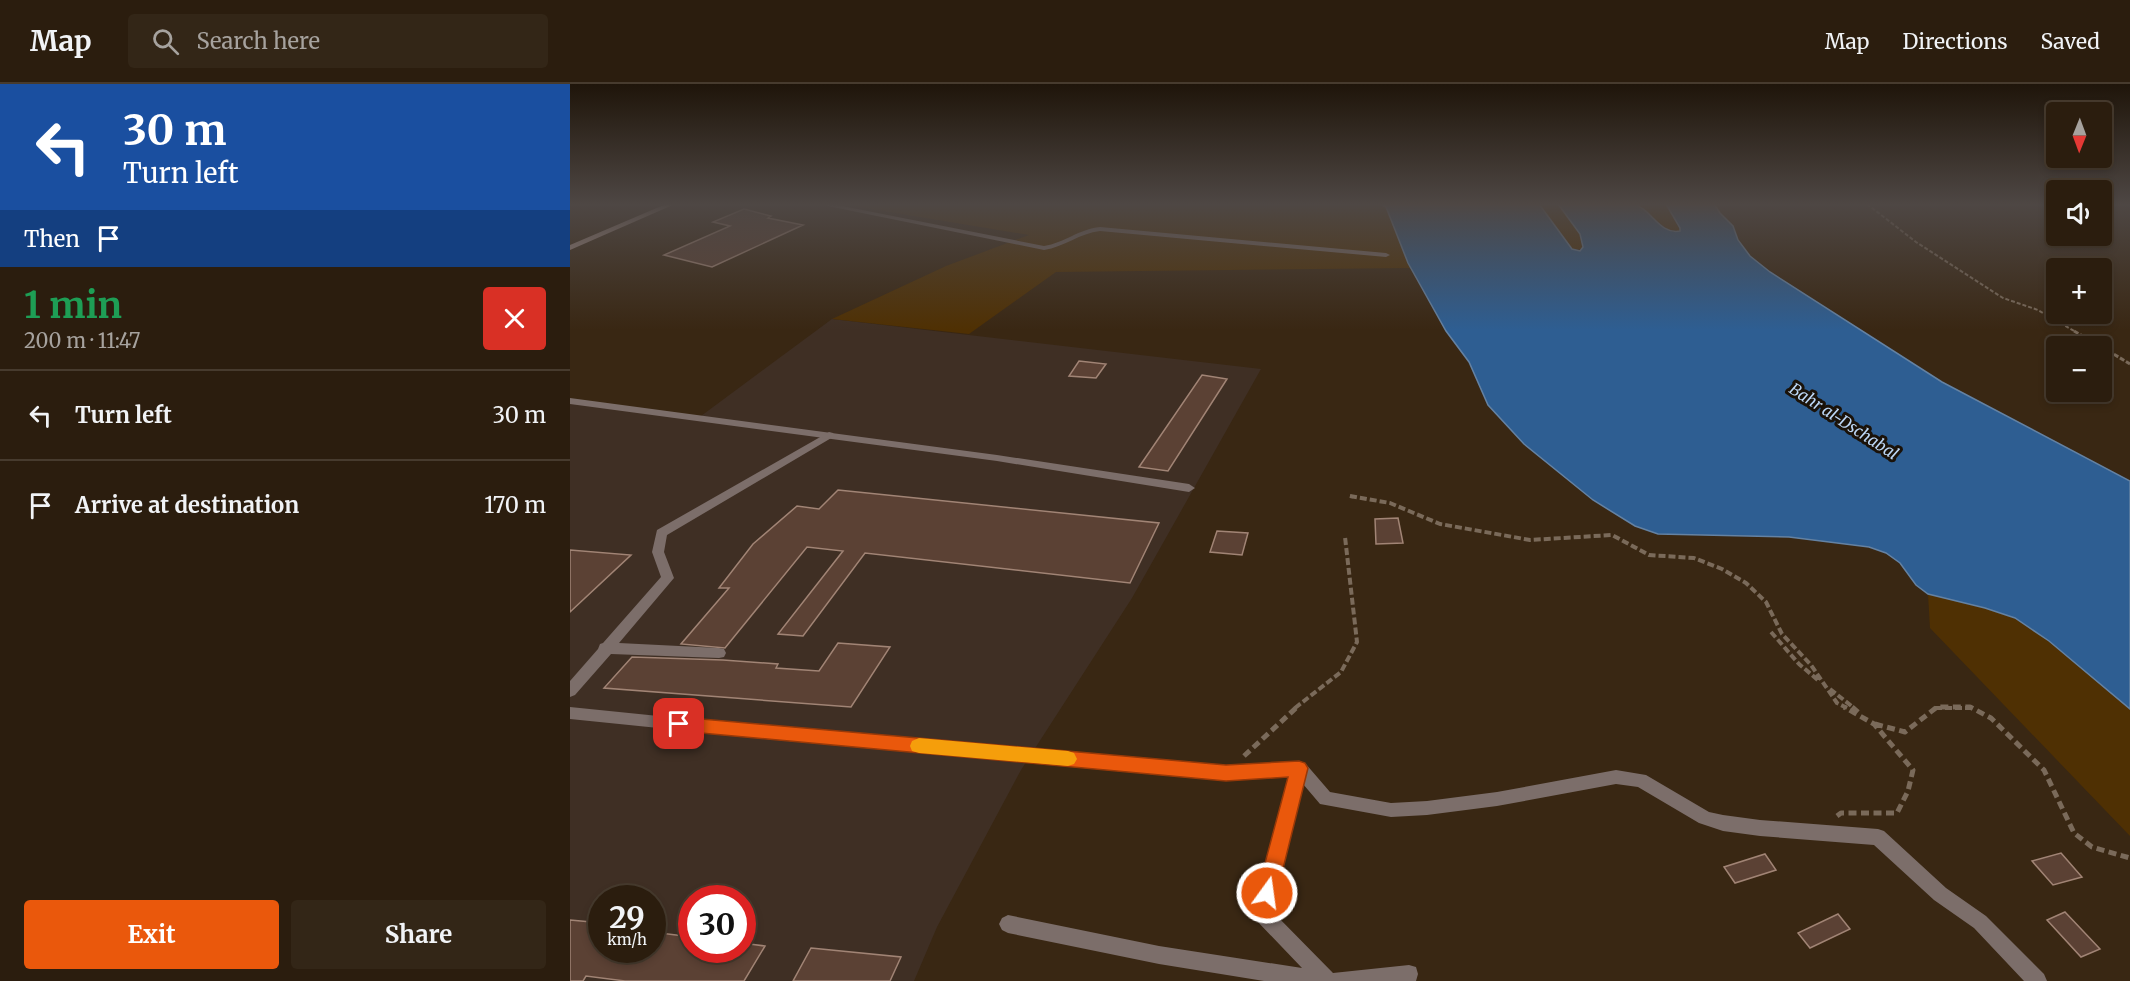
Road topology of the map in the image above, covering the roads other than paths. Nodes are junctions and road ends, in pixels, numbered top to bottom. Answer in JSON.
{"nodes":[{"id":1,"x":1033,"y":246,"type":"edge"},
{"id":2,"x":1055,"y":246,"type":"edge"},
{"id":3,"x":1285,"y":246,"type":"edge"},
{"id":4,"x":1386,"y":255,"type":"dead end"},
{"id":5,"x":570,"y":401,"type":"edge"},
{"id":6,"x":829,"y":435,"type":"junction"},
{"id":7,"x":1189,"y":488,"type":"dead end"},
{"id":8,"x":605,"y":648,"type":"junction"},
{"id":9,"x":719,"y":653,"type":"dead end"},
{"id":10,"x":570,"y":691,"type":"edge"},
{"id":11,"x":570,"y":713,"type":"edge"},
{"id":12,"x":1299,"y":768,"type":"junction"},
{"id":13,"x":1008,"y":924,"type":"dead end"},
{"id":14,"x":1410,"y":974,"type":"dead end"},
{"id":15,"x":1323,"y":981,"type":"edge"},
{"id":16,"x":1328,"y":981,"type":"edge"},
{"id":17,"x":1337,"y":981,"type":"edge"},
{"id":18,"x":2037,"y":981,"type":"edge"}],
"edges":[{"from":1,"to":2,"type":"street"},
{"from":3,"to":4,"type":"street"},
{"from":5,"to":6,"type":"street"},
{"from":6,"to":7,"type":"street"},
{"from":6,"to":8,"type":"street"},
{"from":8,"to":9,"type":"street"},
{"from":8,"to":10,"type":"street"},
{"from":11,"to":12,"type":"street"},
{"from":12,"to":16,"type":"street"},
{"from":12,"to":18,"type":"street"},
{"from":13,"to":15,"type":"street"},
{"from":14,"to":17,"type":"street"}]}
